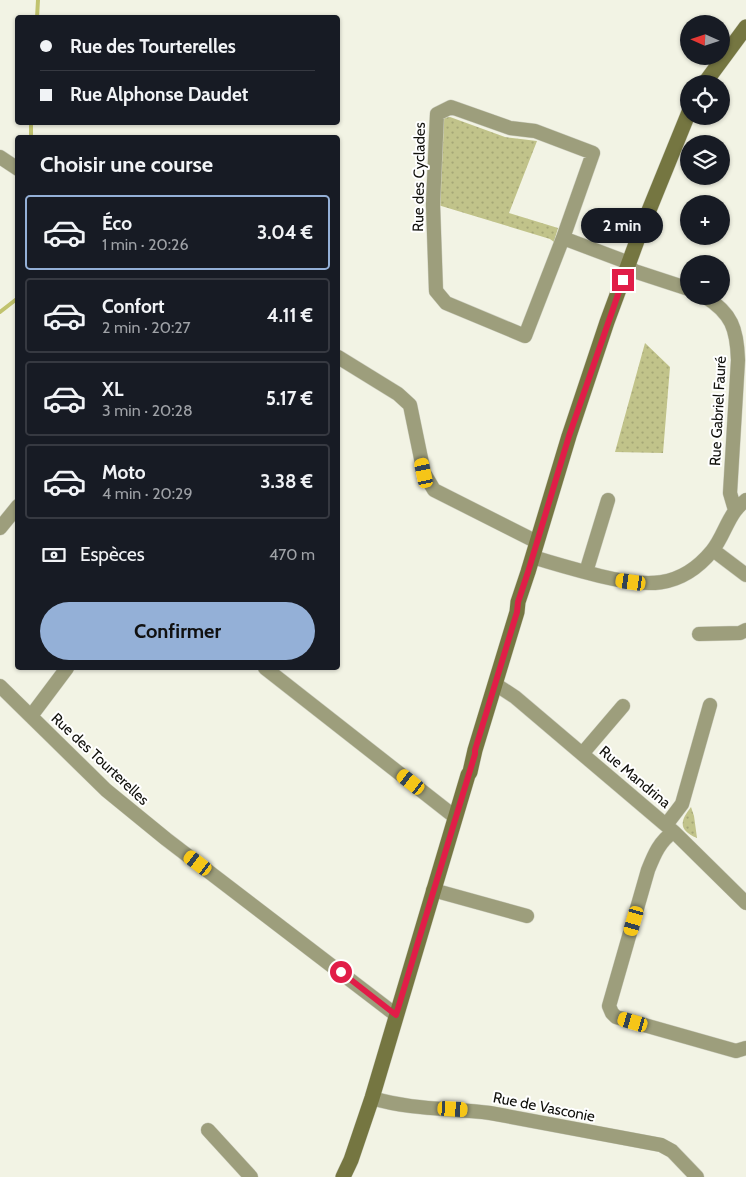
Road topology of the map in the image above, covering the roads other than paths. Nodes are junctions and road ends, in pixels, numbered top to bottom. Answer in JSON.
{"nodes":[{"id":1,"x":746,"y":27,"type":"edge"},
{"id":2,"x":711,"y":75,"type":"edge"},
{"id":3,"x":684,"y":125,"type":"edge"},
{"id":4,"x":0,"y":158,"type":"edge"},
{"id":5,"x":15,"y":167,"type":"edge"},
{"id":6,"x":563,"y":238,"type":"junction"},
{"id":7,"x":628,"y":266,"type":"junction"},
{"id":8,"x":680,"y":286,"type":"edge"},
{"id":9,"x":719,"y":305,"type":"edge"},
{"id":10,"x":340,"y":358,"type":"edge"},
{"id":11,"x":742,"y":361,"type":"edge"},
{"id":12,"x":608,"y":500,"type":"dead end"},
{"id":13,"x":746,"y":500,"type":"edge"},
{"id":14,"x":15,"y":510,"type":"edge"},
{"id":15,"x":735,"y":510,"type":"junction"},
{"id":16,"x":0,"y":528,"type":"edge"},
{"id":17,"x":537,"y":542,"type":"junction"},
{"id":18,"x":713,"y":550,"type":"junction"},
{"id":19,"x":533,"y":557,"type":"junction"},
{"id":20,"x":586,"y":572,"type":"junction"},
{"id":21,"x":746,"y":575,"type":"edge"},
{"id":22,"x":746,"y":630,"type":"edge"},
{"id":23,"x":699,"y":634,"type":"dead end"},
{"id":24,"x":66,"y":670,"type":"edge"},
{"id":25,"x":268,"y":670,"type":"edge"},
{"id":26,"x":495,"y":684,"type":"junction"},
{"id":27,"x":0,"y":686,"type":"edge"},
{"id":28,"x":710,"y":705,"type":"dead end"},
{"id":29,"x":623,"y":706,"type":"dead end"},
{"id":30,"x":31,"y":716,"type":"junction"},
{"id":31,"x":582,"y":754,"type":"junction"},
{"id":32,"x":455,"y":817,"type":"junction"},
{"id":33,"x":670,"y":828,"type":"junction"},
{"id":34,"x":433,"y":890,"type":"junction"},
{"id":35,"x":746,"y":903,"type":"edge"},
{"id":36,"x":527,"y":916,"type":"dead end"},
{"id":37,"x":396,"y":1015,"type":"junction"},
{"id":38,"x":746,"y":1048,"type":"edge"},
{"id":39,"x":372,"y":1098,"type":"junction"},
{"id":40,"x":208,"y":1130,"type":"dead end"},
{"id":41,"x":343,"y":1175,"type":"edge"},
{"id":42,"x":251,"y":1177,"type":"edge"},
{"id":43,"x":697,"y":1177,"type":"edge"}],
"edges":[{"from":1,"to":2,"type":"street"},
{"from":3,"to":7,"type":"street"},
{"from":4,"to":5,"type":"street"},
{"from":6,"to":6,"type":"street","name":"Rue des Cyclades"},
{"from":6,"to":7,"type":"street"},
{"from":7,"to":8,"type":"street"},
{"from":7,"to":17,"type":"street"},
{"from":9,"to":11,"type":"street","name":"Rue Gabriel Fauré"},
{"from":10,"to":17,"type":"street"},
{"from":11,"to":15,"type":"street","name":"Rue Gabriel Fauré"},
{"from":12,"to":20,"type":"street"},
{"from":13,"to":15,"type":"street"},
{"from":14,"to":16,"type":"street"},
{"from":15,"to":18,"type":"street"},
{"from":17,"to":19,"type":"street"},
{"from":18,"to":20,"type":"street"},
{"from":18,"to":21,"type":"street"},
{"from":19,"to":20,"type":"street"},
{"from":19,"to":26,"type":"street"},
{"from":22,"to":23,"type":"street"},
{"from":24,"to":30,"type":"street"},
{"from":25,"to":32,"type":"street"},
{"from":26,"to":31,"type":"street","name":"Rue Mandrina"},
{"from":26,"to":32,"type":"street"},
{"from":27,"to":30,"type":"street","name":"Rue des Tourterelles"},
{"from":28,"to":33,"type":"street"},
{"from":29,"to":31,"type":"street"},
{"from":30,"to":37,"type":"street","name":"Rue des Tourterelles"},
{"from":31,"to":33,"type":"street","name":"Rue Mandrina"},
{"from":32,"to":34,"type":"street"},
{"from":33,"to":35,"type":"street","name":"Rue Mandrina"},
{"from":33,"to":38,"type":"street"},
{"from":34,"to":36,"type":"street"},
{"from":34,"to":37,"type":"street"},
{"from":37,"to":39,"type":"street"},
{"from":39,"to":41,"type":"street"},
{"from":39,"to":43,"type":"street","name":"Rue de Vasconie"},
{"from":40,"to":42,"type":"street"}]}
